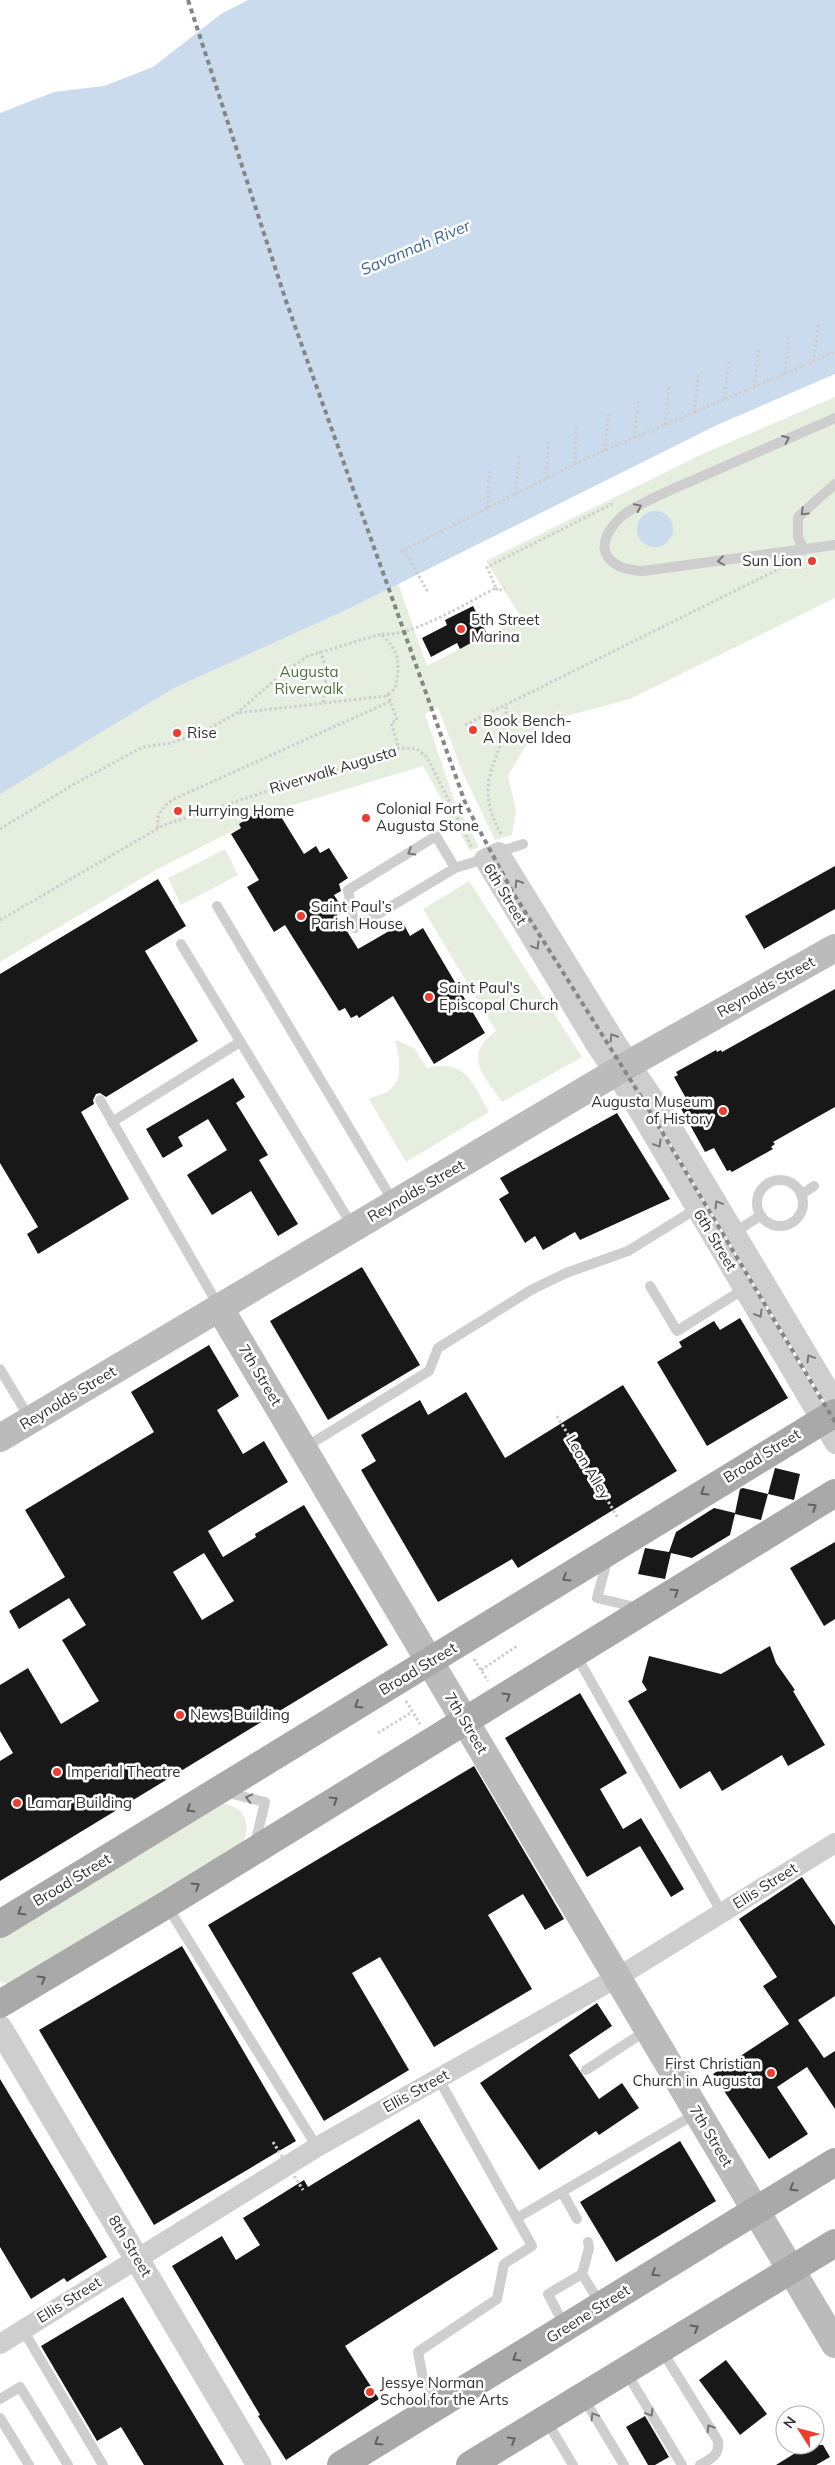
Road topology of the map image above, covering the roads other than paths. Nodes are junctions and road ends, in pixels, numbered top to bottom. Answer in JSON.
{"nodes":[{"id":1,"x":835,"y":418,"type":"edge"},
{"id":2,"x":835,"y":484,"type":"edge"},
{"id":3,"x":835,"y":545,"type":"edge"},
{"id":4,"x":804,"y":550,"type":"junction"},
{"id":5,"x":524,"y":844,"type":"dead end"},
{"id":6,"x":491,"y":855,"type":"junction"},
{"id":7,"x":455,"y":868,"type":"junction"},
{"id":8,"x":216,"y":906,"type":"dead end"},
{"id":9,"x":181,"y":944,"type":"dead end"},
{"id":10,"x":835,"y":948,"type":"edge"},
{"id":11,"x":240,"y":1042,"type":"junction"},
{"id":12,"x":622,"y":1069,"type":"junction"},
{"id":13,"x":100,"y":1100,"type":"dead end"},
{"id":14,"x":112,"y":1122,"type":"junction"},
{"id":15,"x":814,"y":1186,"type":"dead end"},
{"id":16,"x":801,"y":1195,"type":"junction"},
{"id":17,"x":394,"y":1204,"type":"junction"},
{"id":18,"x":696,"y":1209,"type":"junction"},
{"id":19,"x":760,"y":1216,"type":"junction"},
{"id":20,"x":353,"y":1228,"type":"junction"},
{"id":21,"x":735,"y":1232,"type":"junction"},
{"id":22,"x":650,"y":1286,"type":"dead end"},
{"id":23,"x":744,"y":1290,"type":"junction"},
{"id":24,"x":219,"y":1307,"type":"junction"},
{"id":25,"x":0,"y":1369,"type":"edge"},
{"id":26,"x":830,"y":1411,"type":"edge"},
{"id":27,"x":30,"y":1420,"type":"junction"},
{"id":28,"x":0,"y":1438,"type":"edge"},
{"id":29,"x":835,"y":1444,"type":"edge"},
{"id":30,"x":303,"y":1448,"type":"junction"},
{"id":31,"x":835,"y":1493,"type":"edge"},
{"id":32,"x":609,"y":1551,"type":"junction"},
{"id":33,"x":646,"y":1610,"type":"junction"},
{"id":34,"x":575,"y":1654,"type":"junction"},
{"id":35,"x":429,"y":1662,"type":"junction"},
{"id":36,"x":465,"y":1720,"type":"junction"},
{"id":37,"x":219,"y":1791,"type":"junction"},
{"id":38,"x":835,"y":1843,"type":"edge"},
{"id":39,"x":253,"y":1850,"type":"junction"},
{"id":40,"x":166,"y":1905,"type":"junction"},
{"id":41,"x":722,"y":1913,"type":"junction"},
{"id":42,"x":0,"y":1924,"type":"edge"},
{"id":43,"x":618,"y":1977,"type":"junction"},
{"id":44,"x":0,"y":2004,"type":"edge"},
{"id":45,"x":0,"y":2028,"type":"edge"},
{"id":46,"x":648,"y":2029,"type":"junction"},
{"id":47,"x":586,"y":2070,"type":"dead end"},
{"id":48,"x":438,"y":2078,"type":"junction"},
{"id":49,"x":698,"y":2113,"type":"junction"},
{"id":50,"x":317,"y":2146,"type":"junction"},
{"id":51,"x":835,"y":2162,"type":"edge"},
{"id":52,"x":562,"y":2192,"type":"junction"},
{"id":53,"x":756,"y":2211,"type":"junction"},
{"id":54,"x":517,"y":2218,"type":"junction"},
{"id":55,"x":577,"y":2219,"type":"dead end"},
{"id":56,"x":588,"y":2242,"type":"dead end"},
{"id":57,"x":835,"y":2243,"type":"edge"},
{"id":58,"x":137,"y":2258,"type":"junction"},
{"id":59,"x":791,"y":2270,"type":"junction"},
{"id":60,"x":582,"y":2274,"type":"junction"},
{"id":61,"x":602,"y":2305,"type":"junction"},
{"id":62,"x":566,"y":2328,"type":"junction"},
{"id":63,"x":23,"y":2330,"type":"junction"},
{"id":64,"x":0,"y":2344,"type":"edge"},
{"id":65,"x":835,"y":2344,"type":"edge"},
{"id":66,"x":661,"y":2349,"type":"junction"},
{"id":67,"x":625,"y":2371,"type":"junction"},
{"id":68,"x":582,"y":2397,"type":"junction"},
{"id":69,"x":0,"y":2399,"type":"edge"},
{"id":70,"x":442,"y":2403,"type":"junction"},
{"id":71,"x":0,"y":2418,"type":"edge"},
{"id":72,"x":546,"y":2419,"type":"junction"},
{"id":73,"x":29,"y":2465,"type":"edge"},
{"id":74,"x":68,"y":2465,"type":"edge"},
{"id":75,"x":103,"y":2465,"type":"edge"},
{"id":76,"x":259,"y":2465,"type":"edge"},
{"id":77,"x":341,"y":2465,"type":"edge"},
{"id":78,"x":470,"y":2465,"type":"edge"},
{"id":79,"x":574,"y":2465,"type":"edge"},
{"id":80,"x":624,"y":2465,"type":"edge"},
{"id":81,"x":682,"y":2465,"type":"edge"},
{"id":82,"x":700,"y":2465,"type":"edge"}],
"edges":[{"from":4,"to":1,"type":"lane","one_way":true},
{"from":2,"to":4,"type":"lane","one_way":true},
{"from":3,"to":4,"type":"lane"},
{"from":5,"to":6,"type":"lane"},
{"from":6,"to":7,"type":"lane"},
{"from":6,"to":12,"type":"street","name":"6th Street"},
{"from":7,"to":7,"type":"lane","one_way":true},
{"from":8,"to":17,"type":"lane"},
{"from":9,"to":11,"type":"lane"},
{"from":10,"to":12,"type":"main road","name":"Reynolds Street"},
{"from":11,"to":14,"type":"lane"},
{"from":11,"to":20,"type":"lane"},
{"from":12,"to":17,"type":"main road","name":"Reynolds Street"},
{"from":12,"to":18,"type":"street","name":"6th Street","one_way":true},
{"from":21,"to":12,"type":"street","name":"6th Street","one_way":true},
{"from":13,"to":14,"type":"lane","name":"7th Street"},
{"from":14,"to":24,"type":"lane","name":"7th Street"},
{"from":15,"to":16,"type":"lane"},
{"from":16,"to":19,"type":"lane"},
{"from":16,"to":19,"type":"lane"},
{"from":17,"to":20,"type":"main road","name":"Reynolds Street"},
{"from":18,"to":23,"type":"street","name":"6th Street"},
{"from":18,"to":30,"type":"lane"},
{"from":19,"to":21,"type":"lane"},
{"from":20,"to":24,"type":"main road","name":"Reynolds Street"},
{"from":26,"to":21,"type":"street","name":"6th Street","one_way":true},
{"from":22,"to":23,"type":"lane"},
{"from":23,"to":26,"type":"street","name":"6th Street","one_way":true},
{"from":24,"to":27,"type":"main road","name":"Reynolds Street"},
{"from":24,"to":30,"type":"main road","name":"7th Street"},
{"from":25,"to":27,"type":"lane"},
{"from":26,"to":29,"type":"street","name":"6th Street"},
{"from":26,"to":32,"type":"main road","name":"Broad Street","one_way":true},
{"from":27,"to":28,"type":"main road","name":"Reynolds Street"},
{"from":30,"to":35,"type":"main road","name":"7th Street"},
{"from":33,"to":31,"type":"main road","one_way":true},
{"from":32,"to":33,"type":"lane"},
{"from":32,"to":35,"type":"main road","name":"Broad Street","one_way":true},
{"from":33,"to":34,"type":"main road"},
{"from":36,"to":34,"type":"main road","one_way":true},
{"from":34,"to":41,"type":"lane"},
{"from":35,"to":36,"type":"main road","name":"7th Street"},
{"from":35,"to":37,"type":"main road","name":"Broad Street","one_way":true},
{"from":39,"to":36,"type":"main road","one_way":true},
{"from":36,"to":43,"type":"main road","name":"7th Street"},
{"from":39,"to":37,"type":"lane","one_way":true},
{"from":37,"to":42,"type":"main road","name":"Broad Street","one_way":true},
{"from":38,"to":41,"type":"street","name":"Ellis Street"},
{"from":40,"to":39,"type":"main road","one_way":true},
{"from":44,"to":40,"type":"main road","one_way":true},
{"from":40,"to":50,"type":"lane"},
{"from":41,"to":43,"type":"street","name":"Ellis Street"},
{"from":43,"to":46,"type":"main road","name":"7th Street"},
{"from":43,"to":48,"type":"street","name":"Ellis Street"},
{"from":45,"to":58,"type":"street","name":"8th Street"},
{"from":46,"to":47,"type":"lane"},
{"from":46,"to":49,"type":"main road","name":"7th Street"},
{"from":48,"to":50,"type":"street","name":"Ellis Street"},
{"from":48,"to":54,"type":"lane"},
{"from":49,"to":52,"type":"lane"},
{"from":49,"to":53,"type":"main road","name":"7th Street"},
{"from":50,"to":58,"type":"street","name":"Ellis Street"},
{"from":51,"to":53,"type":"main road","name":"Greene Street","one_way":true},
{"from":52,"to":54,"type":"lane"},
{"from":52,"to":55,"type":"lane"},
{"from":53,"to":59,"type":"main road","name":"7th Street"},
{"from":53,"to":61,"type":"main road","name":"Greene Street","one_way":true},
{"from":54,"to":70,"type":"lane"},
{"from":56,"to":60,"type":"lane"},
{"from":57,"to":59,"type":"main road"},
{"from":58,"to":63,"type":"street","name":"Ellis Street"},
{"from":58,"to":76,"type":"street","name":"8th Street"},
{"from":59,"to":65,"type":"main road","name":"7th Street"},
{"from":66,"to":59,"type":"main road","one_way":true},
{"from":60,"to":61,"type":"lane"},
{"from":60,"to":62,"type":"lane"},
{"from":61,"to":62,"type":"main road","name":"Greene Street"},
{"from":62,"to":70,"type":"main road","name":"Greene Street","one_way":true},
{"from":63,"to":64,"type":"street","name":"Ellis Street"},
{"from":63,"to":75,"type":"lane"},
{"from":66,"to":67,"type":"main road"},
{"from":82,"to":66,"type":"lane","one_way":true},
{"from":67,"to":68,"type":"main road"},
{"from":67,"to":81,"type":"lane","one_way":true},
{"from":68,"to":72,"type":"main road"},
{"from":80,"to":68,"type":"lane","one_way":true},
{"from":69,"to":74,"type":"lane"},
{"from":70,"to":77,"type":"main road","name":"Greene Street","one_way":true},
{"from":71,"to":73,"type":"lane"},
{"from":78,"to":72,"type":"main road","one_way":true},
{"from":72,"to":79,"type":"lane"}]}
